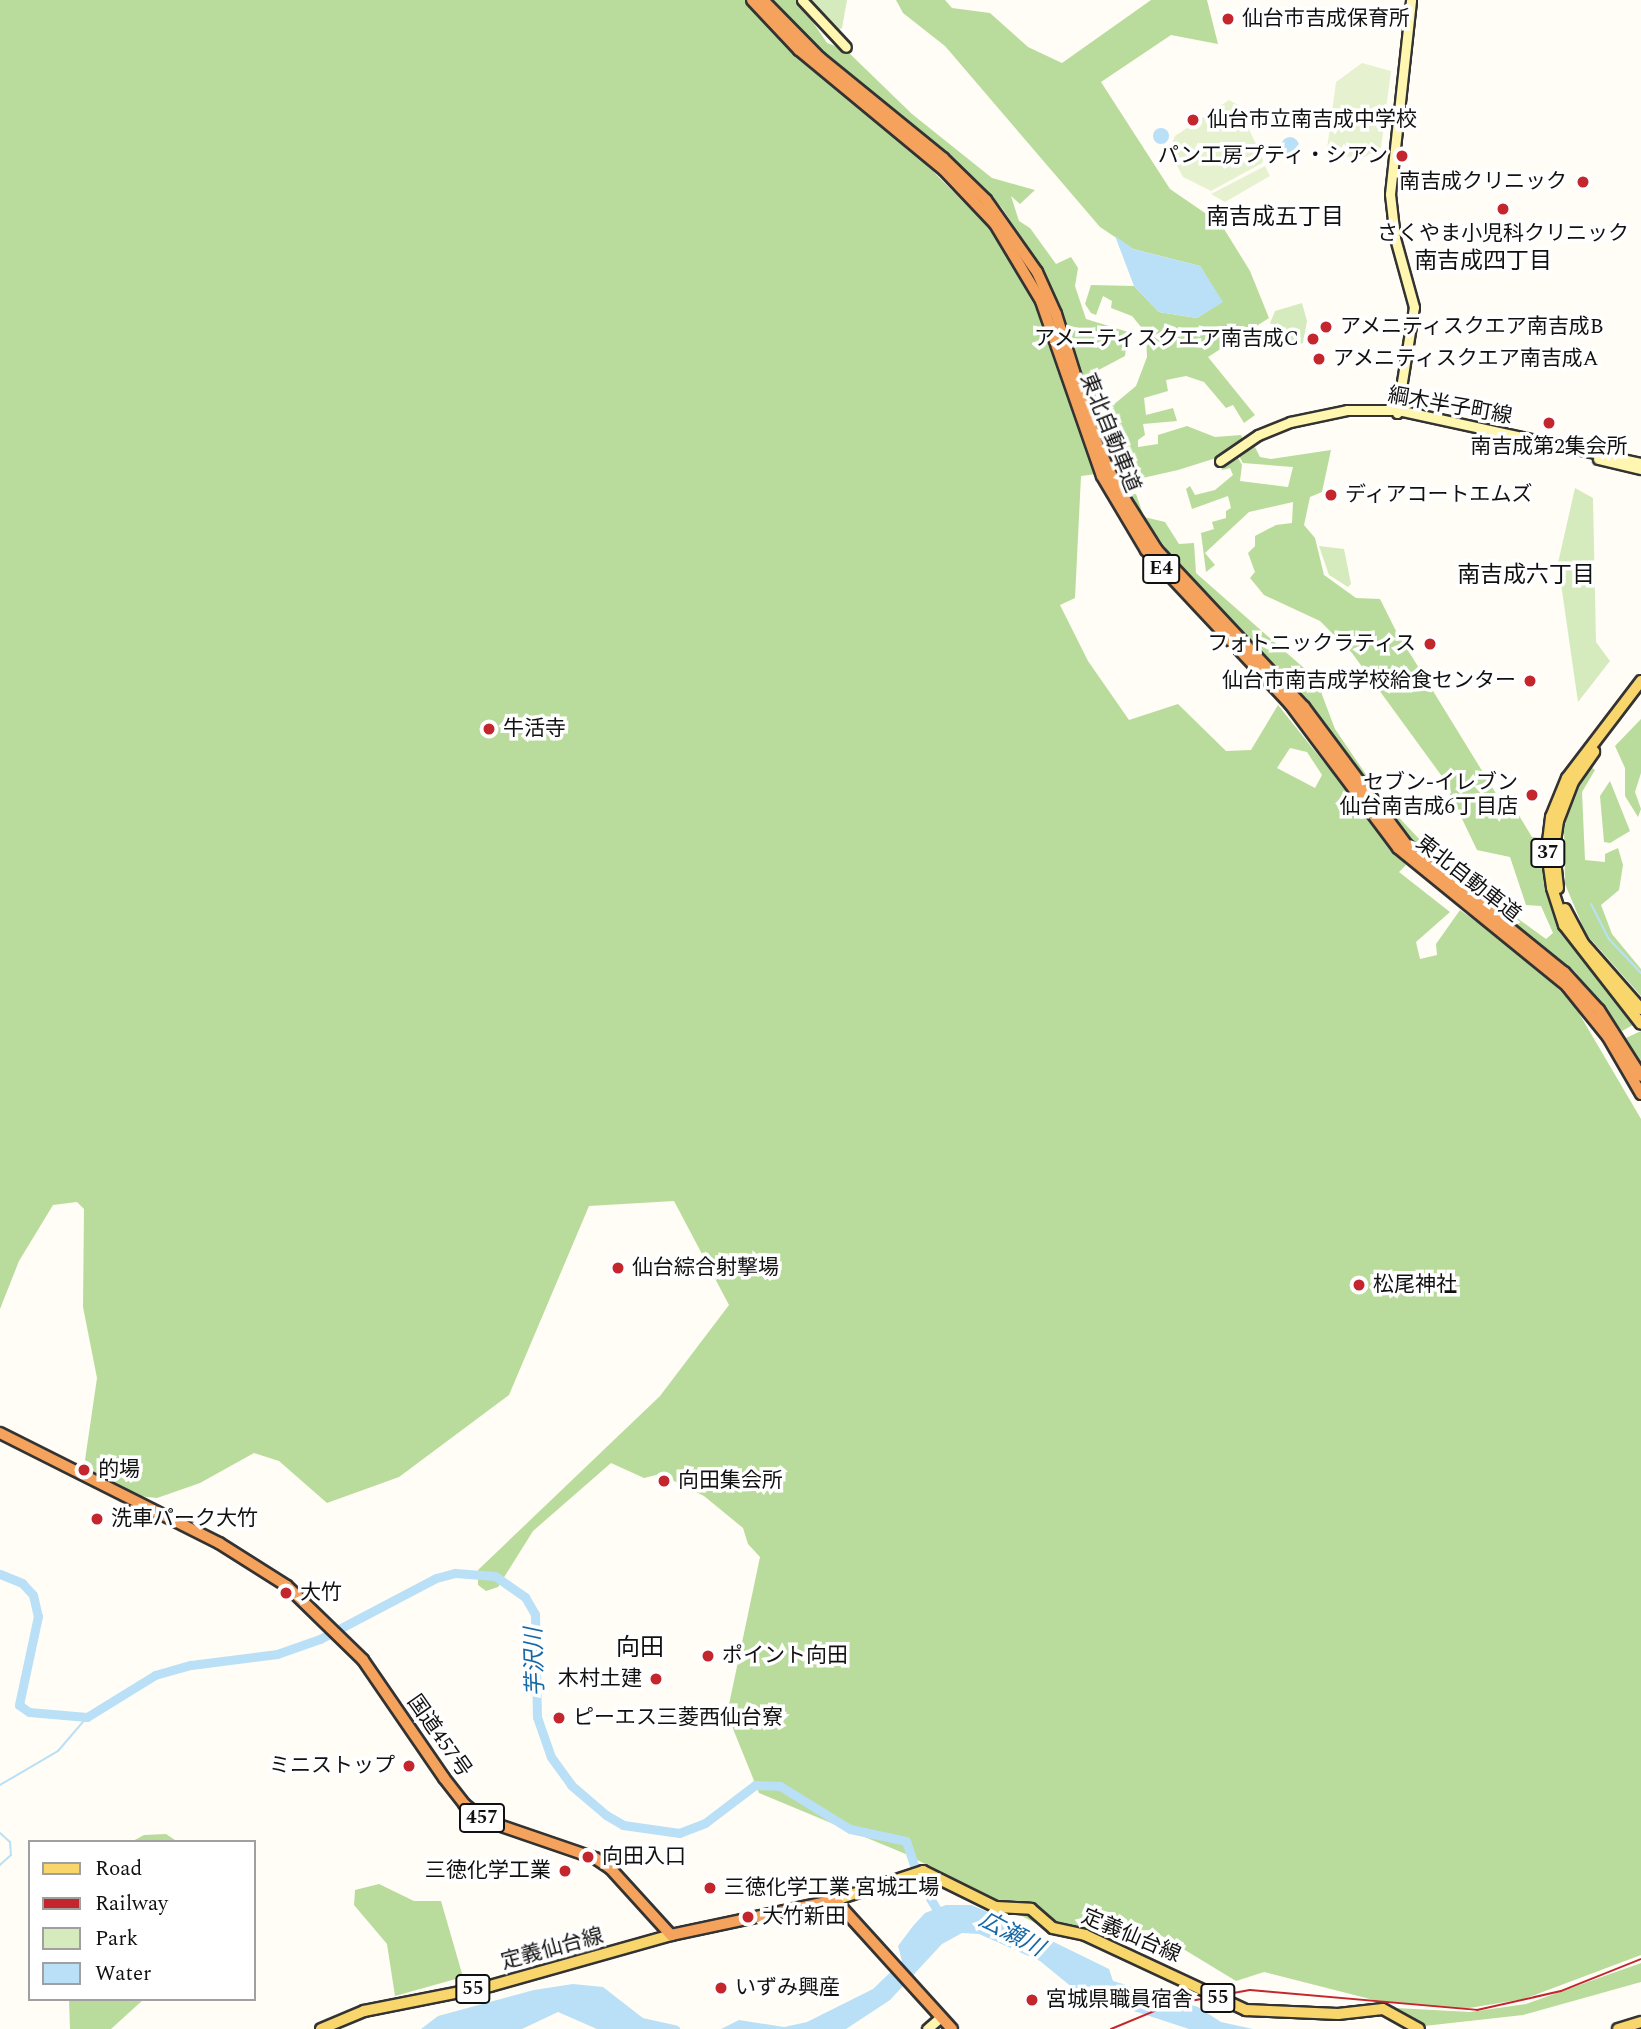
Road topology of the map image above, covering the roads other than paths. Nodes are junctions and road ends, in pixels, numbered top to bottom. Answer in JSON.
{"nodes":[{"id":1,"x":752,"y":0,"type":"edge"},
{"id":2,"x":763,"y":0,"type":"edge"},
{"id":3,"x":802,"y":0,"type":"edge"},
{"id":4,"x":1411,"y":0,"type":"edge"},
{"id":5,"x":846,"y":47,"type":"dead end"},
{"id":6,"x":1397,"y":413,"type":"junction"},
{"id":7,"x":1220,"y":461,"type":"dead end"},
{"id":8,"x":1641,"y":463,"type":"edge"},
{"id":9,"x":1641,"y":469,"type":"edge"},
{"id":10,"x":1641,"y":681,"type":"edge"},
{"id":11,"x":1641,"y":691,"type":"edge"},
{"id":12,"x":1641,"y":1009,"type":"edge"},
{"id":13,"x":1641,"y":1024,"type":"edge"},
{"id":14,"x":1641,"y":1076,"type":"edge"},
{"id":15,"x":1641,"y":1094,"type":"edge"},
{"id":16,"x":0,"y":1433,"type":"edge"},
{"id":17,"x":835,"y":1900,"type":"junction"},
{"id":18,"x":671,"y":1935,"type":"junction"},
{"id":19,"x":941,"y":2017,"type":"junction"},
{"id":20,"x":1641,"y":2022,"type":"edge"},
{"id":21,"x":321,"y":2029,"type":"edge"},
{"id":22,"x":927,"y":2029,"type":"edge"},
{"id":23,"x":952,"y":2029,"type":"edge"},
{"id":24,"x":1419,"y":2029,"type":"edge"},
{"id":25,"x":1618,"y":2029,"type":"edge"}],
"edges":[{"from":1,"to":15,"type":"highway","name":"東北自動車道","number":"E4"},
{"from":2,"to":14,"type":"highway","name":"東北自動車道","number":"E4"},
{"from":3,"to":5,"type":"street"},
{"from":4,"to":6,"type":"street"},
{"from":6,"to":7,"type":"street"},
{"from":6,"to":8,"type":"street","name":"綱木半子町線"},
{"from":6,"to":9,"type":"street"},
{"from":10,"to":13,"type":"main road","number":"37"},
{"from":11,"to":12,"type":"main road","number":"37"},
{"from":16,"to":18,"type":"highway","name":"国道457号","number":"457"},
{"from":17,"to":18,"type":"highway"},
{"from":17,"to":19,"type":"highway"},
{"from":17,"to":24,"type":"main road","name":"定義仙台線","number":"55"},
{"from":18,"to":21,"type":"main road","name":"定義仙台線","number":"55"},
{"from":19,"to":22,"type":"street"},
{"from":19,"to":23,"type":"highway"},
{"from":20,"to":25,"type":"main road"}]}
